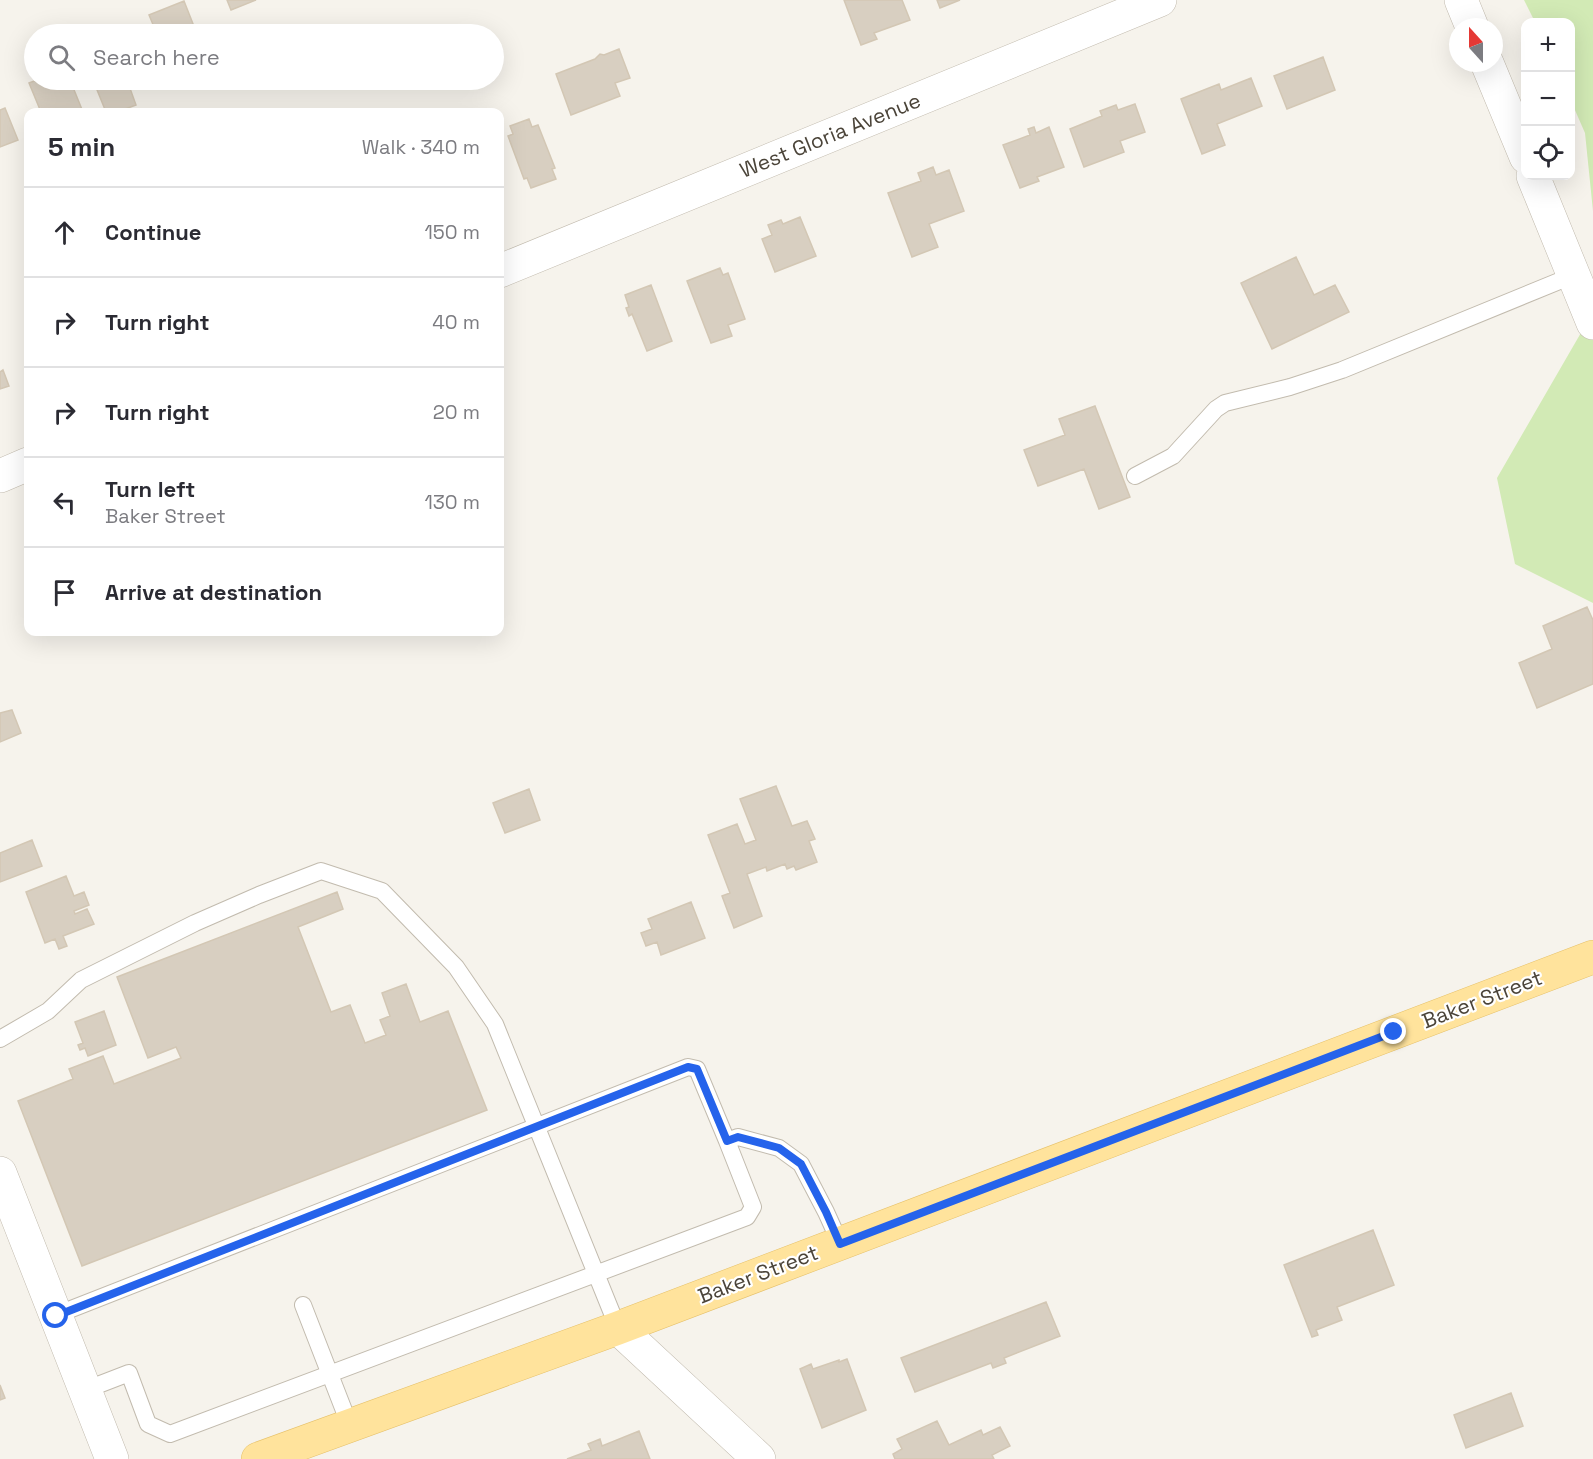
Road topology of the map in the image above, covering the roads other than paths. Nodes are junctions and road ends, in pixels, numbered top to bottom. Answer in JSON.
{"nodes":[{"id":1,"x":1160,"y":0,"type":"edge"},
{"id":2,"x":1461,"y":0,"type":"edge"},
{"id":3,"x":1468,"y":18,"type":"edge"},
{"id":4,"x":1491,"y":72,"type":"edge"},
{"id":5,"x":1521,"y":145,"type":"edge"},
{"id":6,"x":1535,"y":180,"type":"edge"},
{"id":7,"x":504,"y":269,"type":"edge"},
{"id":8,"x":1574,"y":275,"type":"junction"},
{"id":9,"x":1593,"y":323,"type":"edge"},
{"id":10,"x":24,"y":466,"type":"edge"},
{"id":11,"x":0,"y":476,"type":"edge"},
{"id":12,"x":1135,"y":476,"type":"dead end"},
{"id":13,"x":1593,"y":957,"type":"edge"},
{"id":14,"x":0,"y":1039,"type":"edge"},
{"id":15,"x":538,"y":1126,"type":"junction"},
{"id":16,"x":727,"y":1141,"type":"junction"},
{"id":17,"x":0,"y":1173,"type":"edge"},
{"id":18,"x":840,"y":1244,"type":"junction"},
{"id":19,"x":596,"y":1274,"type":"junction"},
{"id":20,"x":303,"y":1305,"type":"dead end"},
{"id":21,"x":56,"y":1316,"type":"junction"},
{"id":22,"x":618,"y":1328,"type":"junction"},
{"id":23,"x":330,"y":1374,"type":"junction"},
{"id":24,"x":85,"y":1390,"type":"junction"},
{"id":25,"x":350,"y":1426,"type":"junction"},
{"id":26,"x":112,"y":1459,"type":"edge"},
{"id":27,"x":258,"y":1459,"type":"edge"},
{"id":28,"x":759,"y":1459,"type":"edge"}],
"edges":[{"from":1,"to":7,"type":"street","name":"West Gloria Avenue"},
{"from":2,"to":3,"type":"street"},
{"from":4,"to":5,"type":"street"},
{"from":6,"to":8,"type":"street"},
{"from":8,"to":9,"type":"street"},
{"from":8,"to":12,"type":"lane"},
{"from":10,"to":11,"type":"street"},
{"from":13,"to":18,"type":"main road","name":"Baker Street"},
{"from":14,"to":15,"type":"lane"},
{"from":15,"to":16,"type":"lane"},
{"from":15,"to":19,"type":"lane"},
{"from":15,"to":21,"type":"lane"},
{"from":16,"to":18,"type":"lane"},
{"from":16,"to":19,"type":"lane"},
{"from":17,"to":21,"type":"street"},
{"from":18,"to":22,"type":"main road","name":"Baker Street"},
{"from":19,"to":22,"type":"lane"},
{"from":19,"to":23,"type":"lane"},
{"from":20,"to":23,"type":"lane"},
{"from":21,"to":24,"type":"street"},
{"from":22,"to":25,"type":"main road","name":"Baker Street"},
{"from":22,"to":28,"type":"street"},
{"from":23,"to":24,"type":"lane"},
{"from":23,"to":25,"type":"lane"},
{"from":24,"to":26,"type":"street"},
{"from":25,"to":27,"type":"main road","name":"Baker Street"}]}
